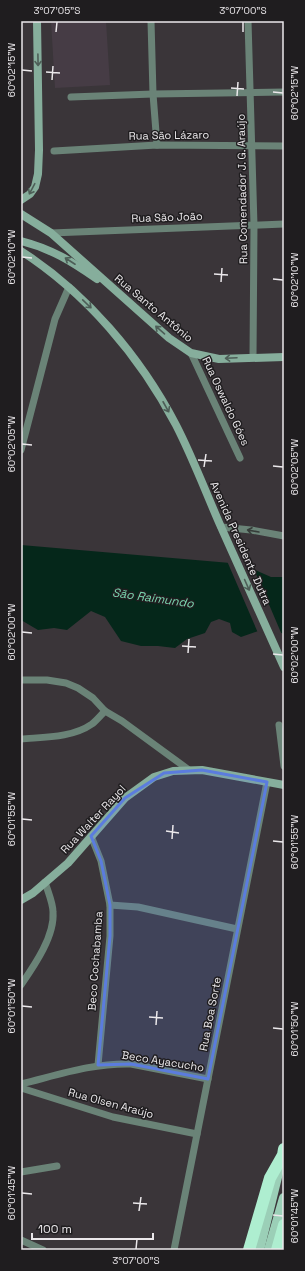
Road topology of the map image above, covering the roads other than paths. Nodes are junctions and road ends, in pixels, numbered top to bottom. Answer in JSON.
{"nodes":[{"id":1,"x":38,"y":21,"type":"edge"},
{"id":2,"x":151,"y":21,"type":"edge"},
{"id":3,"x":248,"y":21,"type":"edge"},
{"id":4,"x":284,"y":92,"type":"edge"},
{"id":5,"x":250,"y":93,"type":"junction"},
{"id":6,"x":153,"y":94,"type":"junction"},
{"id":7,"x":71,"y":97,"type":"dead end"},
{"id":8,"x":157,"y":144,"type":"junction"},
{"id":9,"x":253,"y":146,"type":"junction"},
{"id":10,"x":284,"y":146,"type":"edge"},
{"id":11,"x":54,"y":151,"type":"dead end"},
{"id":12,"x":21,"y":200,"type":"edge"},
{"id":13,"x":21,"y":214,"type":"edge"},
{"id":14,"x":284,"y":224,"type":"edge"},
{"id":15,"x":254,"y":225,"type":"junction"},
{"id":16,"x":51,"y":233,"type":"junction"},
{"id":17,"x":21,"y":241,"type":"edge"},
{"id":18,"x":21,"y":251,"type":"edge"},
{"id":19,"x":69,"y":288,"type":"junction"},
{"id":20,"x":125,"y":300,"type":"junction"},
{"id":21,"x":191,"y":353,"type":"junction"},
{"id":22,"x":284,"y":356,"type":"edge"},
{"id":23,"x":253,"y":357,"type":"junction"},
{"id":24,"x":21,"y":450,"type":"edge"},
{"id":25,"x":240,"y":458,"type":"dead end"},
{"id":26,"x":221,"y":527,"type":"junction"},
{"id":27,"x":284,"y":536,"type":"edge"},
{"id":28,"x":284,"y":667,"type":"edge"},
{"id":29,"x":21,"y":680,"type":"edge"},
{"id":30,"x":105,"y":710,"type":"junction"},
{"id":31,"x":279,"y":725,"type":"dead end"},
{"id":32,"x":21,"y":738,"type":"edge"},
{"id":33,"x":284,"y":766,"type":"edge"},
{"id":34,"x":188,"y":770,"type":"junction"},
{"id":35,"x":266,"y":782,"type":"junction"},
{"id":36,"x":284,"y":785,"type":"edge"},
{"id":37,"x":91,"y":836,"type":"junction"},
{"id":38,"x":46,"y":882,"type":"junction"},
{"id":39,"x":21,"y":900,"type":"edge"},
{"id":40,"x":110,"y":905,"type":"junction"},
{"id":41,"x":237,"y":929,"type":"junction"},
{"id":42,"x":21,"y":985,"type":"edge"},
{"id":43,"x":98,"y":1065,"type":"junction"},
{"id":44,"x":208,"y":1079,"type":"junction"},
{"id":45,"x":21,"y":1084,"type":"edge"},
{"id":46,"x":21,"y":1088,"type":"edge"},
{"id":47,"x":197,"y":1134,"type":"junction"},
{"id":48,"x":283,"y":1152,"type":"edge"},
{"id":49,"x":57,"y":1166,"type":"dead end"},
{"id":50,"x":21,"y":1172,"type":"edge"},
{"id":51,"x":284,"y":1198,"type":"edge"},
{"id":52,"x":284,"y":1225,"type":"edge"},
{"id":53,"x":21,"y":1240,"type":"edge"},
{"id":54,"x":267,"y":1247,"type":"edge"},
{"id":55,"x":43,"y":1250,"type":"edge"},
{"id":56,"x":174,"y":1250,"type":"edge"},
{"id":57,"x":249,"y":1250,"type":"edge"}],
"edges":[{"from":1,"to":12,"type":"street","one_way":true},
{"from":2,"to":6,"type":"street"},
{"from":3,"to":5,"type":"street","name":"Rua Comendador J. G. Araújo"},
{"from":4,"to":5,"type":"street"},
{"from":5,"to":6,"type":"street"},
{"from":5,"to":9,"type":"street","name":"Rua Comendador J. G. Araújo"},
{"from":6,"to":7,"type":"street"},
{"from":6,"to":8,"type":"street"},
{"from":8,"to":9,"type":"street","name":"Rua São Lázaro"},
{"from":8,"to":11,"type":"street","name":"Rua São Lázaro"},
{"from":9,"to":10,"type":"street","name":"Rua São Lázaro"},
{"from":9,"to":15,"type":"street","name":"Rua Comendador J. G. Araújo"},
{"from":13,"to":16,"type":"street"},
{"from":14,"to":15,"type":"street","name":"Rua São João"},
{"from":15,"to":16,"type":"street","name":"Rua São João"},
{"from":15,"to":23,"type":"street","name":"Rua Comendador J. G. Araújo"},
{"from":16,"to":20,"type":"street","name":"Rua Santo Antônio"},
{"from":20,"to":17,"type":"street","one_way":true},
{"from":18,"to":19,"type":"street","name":"Avenida Presidente Dutra"},
{"from":19,"to":24,"type":"street"},
{"from":19,"to":26,"type":"street","name":"Avenida Presidente Dutra","one_way":true},
{"from":21,"to":20,"type":"street","name":"Rua Santo Antônio","one_way":true},
{"from":23,"to":21,"type":"street","name":"Rua Santo Antônio","one_way":true},
{"from":21,"to":25,"type":"street","name":"Rua Oswaldo Góes"},
{"from":22,"to":23,"type":"street","name":"Rua Santo Antônio"},
{"from":27,"to":26,"type":"street","one_way":true},
{"from":26,"to":28,"type":"street","name":"Avenida Presidente Dutra","one_way":true},
{"from":29,"to":30,"type":"street"},
{"from":30,"to":32,"type":"street"},
{"from":30,"to":34,"type":"street"},
{"from":31,"to":33,"type":"street"},
{"from":34,"to":35,"type":"street","name":"Rua Walter Rayol"},
{"from":34,"to":37,"type":"street","name":"Rua Walter Rayol"},
{"from":35,"to":36,"type":"street","name":"Rua Walter Rayol"},
{"from":35,"to":41,"type":"street","name":"Rua Boa Sorte"},
{"from":37,"to":38,"type":"street","name":"Rua Walter Rayol"},
{"from":37,"to":40,"type":"street","name":"Beco Cochabamba"},
{"from":38,"to":39,"type":"street","name":"Rua Walter Rayol"},
{"from":38,"to":42,"type":"street"},
{"from":40,"to":41,"type":"street"},
{"from":40,"to":43,"type":"street","name":"Beco Cochabamba"},
{"from":41,"to":44,"type":"street","name":"Rua Boa Sorte"},
{"from":43,"to":44,"type":"street","name":"Beco Ayacucho"},
{"from":43,"to":45,"type":"street","name":"Beco Ayacucho"},
{"from":44,"to":47,"type":"street","name":"Rua Boa Sorte"},
{"from":46,"to":47,"type":"street","name":"Rua Olsen Araújo"},
{"from":47,"to":56,"type":"street","name":"Rua Boa Sorte"},
{"from":48,"to":54,"type":"main road"},
{"from":48,"to":57,"type":"highway"},
{"from":49,"to":50,"type":"street"},
{"from":51,"to":54,"type":"main road"},
{"from":52,"to":54,"type":"highway"},
{"from":53,"to":55,"type":"street"}]}
